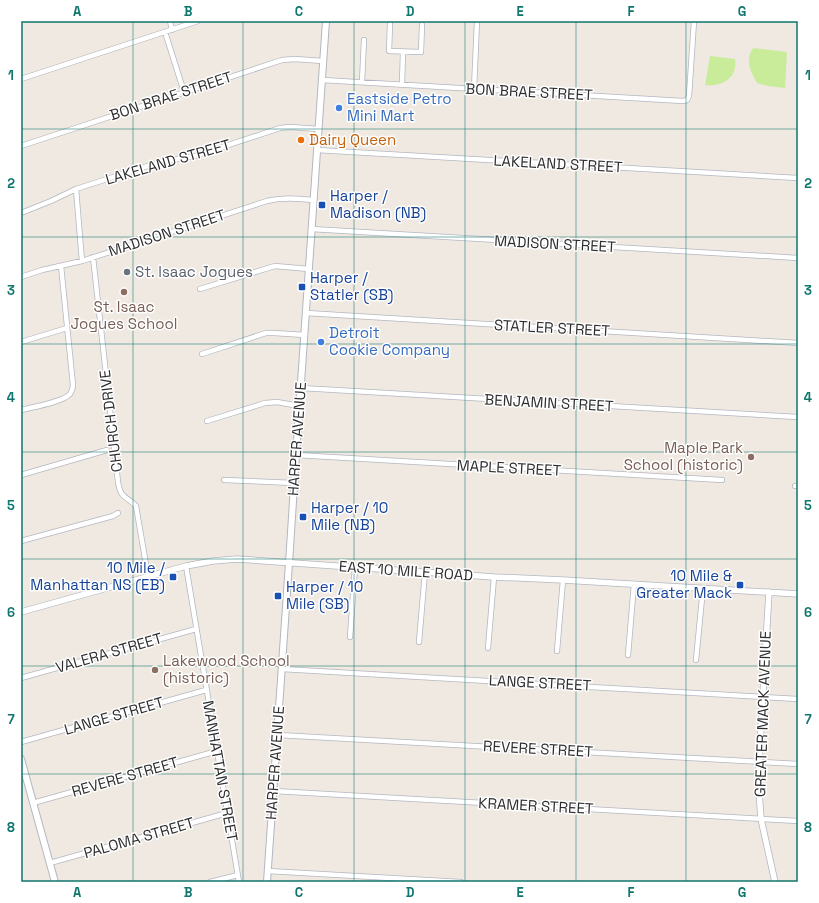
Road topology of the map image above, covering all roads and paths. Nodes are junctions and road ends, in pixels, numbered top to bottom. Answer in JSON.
{"nodes":[{"id":1,"x":170,"y":21,"type":"edge"},
{"id":2,"x":198,"y":21,"type":"edge"},
{"id":3,"x":326,"y":21,"type":"edge"},
{"id":4,"x":478,"y":21,"type":"edge"},
{"id":5,"x":694,"y":21,"type":"edge"},
{"id":6,"x":390,"y":24,"type":"dead end"},
{"id":7,"x":422,"y":25,"type":"dead end"},
{"id":8,"x":172,"y":30,"type":"junction"},
{"id":9,"x":165,"y":32,"type":"junction"},
{"id":10,"x":364,"y":40,"type":"dead end"},
{"id":11,"x":403,"y":52,"type":"junction"},
{"id":12,"x":323,"y":61,"type":"junction"},
{"id":13,"x":21,"y":79,"type":"edge"},
{"id":14,"x":322,"y":80,"type":"junction"},
{"id":15,"x":362,"y":82,"type":"junction"},
{"id":16,"x":402,"y":84,"type":"junction"},
{"id":17,"x":474,"y":89,"type":"junction"},
{"id":18,"x":184,"y":92,"type":"junction"},
{"id":19,"x":319,"y":129,"type":"junction"},
{"id":20,"x":21,"y":146,"type":"edge"},
{"id":21,"x":317,"y":150,"type":"junction"},
{"id":22,"x":798,"y":178,"type":"edge"},
{"id":23,"x":76,"y":189,"type":"junction"},
{"id":24,"x":313,"y":200,"type":"junction"},
{"id":25,"x":21,"y":213,"type":"edge"},
{"id":26,"x":311,"y":229,"type":"junction"},
{"id":27,"x":93,"y":257,"type":"junction"},
{"id":28,"x":798,"y":258,"type":"edge"},
{"id":29,"x":82,"y":261,"type":"junction"},
{"id":30,"x":61,"y":266,"type":"junction"},
{"id":31,"x":308,"y":269,"type":"junction"},
{"id":32,"x":21,"y":277,"type":"edge"},
{"id":33,"x":200,"y":289,"type":"dead end"},
{"id":34,"x":306,"y":313,"type":"junction"},
{"id":35,"x":67,"y":328,"type":"junction"},
{"id":36,"x":305,"y":335,"type":"junction"},
{"id":37,"x":21,"y":342,"type":"edge"},
{"id":38,"x":798,"y":343,"type":"edge"},
{"id":39,"x":202,"y":354,"type":"dead end"},
{"id":40,"x":301,"y":388,"type":"junction"},
{"id":41,"x":299,"y":406,"type":"junction"},
{"id":42,"x":21,"y":410,"type":"edge"},
{"id":43,"x":798,"y":417,"type":"edge"},
{"id":44,"x":207,"y":421,"type":"dead end"},
{"id":45,"x":107,"y":450,"type":"dead end"},
{"id":46,"x":296,"y":455,"type":"junction"},
{"id":47,"x":21,"y":475,"type":"edge"},
{"id":48,"x":224,"y":480,"type":"dead end"},
{"id":49,"x":722,"y":480,"type":"dead end"},
{"id":50,"x":294,"y":483,"type":"junction"},
{"id":51,"x":118,"y":513,"type":"dead end"},
{"id":52,"x":21,"y":541,"type":"edge"},
{"id":53,"x":289,"y":563,"type":"junction"},
{"id":54,"x":186,"y":566,"type":"junction"},
{"id":55,"x":355,"y":567,"type":"junction"},
{"id":56,"x":425,"y":572,"type":"junction"},
{"id":57,"x":148,"y":576,"type":"junction"},
{"id":58,"x":494,"y":578,"type":"junction"},
{"id":59,"x":564,"y":580,"type":"junction"},
{"id":60,"x":634,"y":584,"type":"junction"},
{"id":61,"x":703,"y":588,"type":"junction"},
{"id":62,"x":769,"y":592,"type":"junction"},
{"id":63,"x":798,"y":594,"type":"edge"},
{"id":64,"x":21,"y":612,"type":"edge"},
{"id":65,"x":196,"y":629,"type":"junction"},
{"id":66,"x":350,"y":637,"type":"dead end"},
{"id":67,"x":419,"y":642,"type":"dead end"},
{"id":68,"x":488,"y":648,"type":"dead end"},
{"id":69,"x":558,"y":651,"type":"dead end"},
{"id":70,"x":628,"y":654,"type":"dead end"},
{"id":71,"x":696,"y":660,"type":"dead end"},
{"id":72,"x":282,"y":668,"type":"junction"},
{"id":73,"x":21,"y":678,"type":"edge"},
{"id":74,"x":206,"y":690,"type":"junction"},
{"id":75,"x":763,"y":696,"type":"junction"},
{"id":76,"x":798,"y":699,"type":"edge"},
{"id":77,"x":278,"y":735,"type":"junction"},
{"id":78,"x":21,"y":742,"type":"edge"},
{"id":79,"x":217,"y":751,"type":"junction"},
{"id":80,"x":21,"y":759,"type":"edge"},
{"id":81,"x":759,"y":762,"type":"junction"},
{"id":82,"x":798,"y":764,"type":"edge"},
{"id":83,"x":274,"y":791,"type":"junction"},
{"id":84,"x":33,"y":803,"type":"junction"},
{"id":85,"x":227,"y":813,"type":"junction"},
{"id":86,"x":761,"y":819,"type":"junction"},
{"id":87,"x":798,"y":821,"type":"edge"},
{"id":88,"x":50,"y":863,"type":"junction"},
{"id":89,"x":268,"y":871,"type":"junction"},
{"id":90,"x":238,"y":874,"type":"junction"},
{"id":91,"x":55,"y":882,"type":"edge"},
{"id":92,"x":210,"y":882,"type":"edge"},
{"id":93,"x":239,"y":882,"type":"edge"},
{"id":94,"x":267,"y":882,"type":"edge"},
{"id":95,"x":461,"y":882,"type":"edge"},
{"id":96,"x":775,"y":882,"type":"edge"}],
"edges":[{"from":1,"to":8,"type":"street"},
{"from":2,"to":8,"type":"street"},
{"from":3,"to":12,"type":"main road","name":"HARPER AVENUE"},
{"from":4,"to":17,"type":"street"},
{"from":5,"to":17,"type":"street","name":"BON BRAE STREET"},
{"from":6,"to":11,"type":"street"},
{"from":7,"to":11,"type":"street"},
{"from":8,"to":9,"type":"street"},
{"from":9,"to":13,"type":"street"},
{"from":9,"to":18,"type":"street"},
{"from":10,"to":15,"type":"street"},
{"from":11,"to":16,"type":"street"},
{"from":12,"to":14,"type":"main road","name":"HARPER AVENUE"},
{"from":12,"to":18,"type":"street","name":"BON BRAE STREET"},
{"from":14,"to":15,"type":"street","name":"BON BRAE STREET"},
{"from":14,"to":19,"type":"main road","name":"HARPER AVENUE"},
{"from":15,"to":16,"type":"street","name":"BON BRAE STREET"},
{"from":16,"to":17,"type":"street","name":"BON BRAE STREET"},
{"from":18,"to":20,"type":"street","name":"BON BRAE STREET"},
{"from":19,"to":21,"type":"main road","name":"HARPER AVENUE"},
{"from":19,"to":23,"type":"street","name":"LAKELAND STREET"},
{"from":21,"to":22,"type":"street","name":"LAKELAND STREET"},
{"from":21,"to":24,"type":"main road","name":"HARPER AVENUE"},
{"from":23,"to":25,"type":"street","name":"LAKELAND STREET"},
{"from":23,"to":29,"type":"street"},
{"from":24,"to":26,"type":"main road","name":"HARPER AVENUE"},
{"from":24,"to":27,"type":"street","name":"MADISON STREET"},
{"from":26,"to":28,"type":"street","name":"MADISON STREET"},
{"from":26,"to":31,"type":"main road","name":"HARPER AVENUE"},
{"from":27,"to":29,"type":"street","name":"MADISON STREET"},
{"from":27,"to":57,"type":"street","name":"CHURCH DRIVE"},
{"from":29,"to":30,"type":"street","name":"MADISON STREET"},
{"from":30,"to":32,"type":"street","name":"MADISON STREET"},
{"from":30,"to":35,"type":"street"},
{"from":31,"to":33,"type":"street"},
{"from":31,"to":34,"type":"main road","name":"HARPER AVENUE"},
{"from":34,"to":36,"type":"main road","name":"HARPER AVENUE"},
{"from":34,"to":38,"type":"street","name":"STATLER STREET"},
{"from":35,"to":37,"type":"street"},
{"from":35,"to":42,"type":"street"},
{"from":36,"to":39,"type":"street"},
{"from":36,"to":40,"type":"main road","name":"HARPER AVENUE"},
{"from":40,"to":41,"type":"main road","name":"HARPER AVENUE"},
{"from":40,"to":43,"type":"street","name":"BENJAMIN STREET"},
{"from":41,"to":44,"type":"street"},
{"from":41,"to":46,"type":"main road","name":"HARPER AVENUE"},
{"from":45,"to":47,"type":"street"},
{"from":46,"to":49,"type":"street","name":"MAPLE STREET"},
{"from":46,"to":50,"type":"main road","name":"HARPER AVENUE"},
{"from":48,"to":50,"type":"street"},
{"from":50,"to":53,"type":"main road","name":"HARPER AVENUE"},
{"from":51,"to":52,"type":"street"},
{"from":53,"to":54,"type":"street","name":"EAST 10 MILE ROAD"},
{"from":53,"to":55,"type":"street","name":"EAST 10 MILE ROAD"},
{"from":53,"to":72,"type":"main road","name":"HARPER AVENUE"},
{"from":54,"to":57,"type":"street","name":"EAST 10 MILE ROAD"},
{"from":54,"to":65,"type":"street","name":"MANHATTAN STREET"},
{"from":55,"to":56,"type":"street","name":"EAST 10 MILE ROAD"},
{"from":55,"to":66,"type":"street"},
{"from":56,"to":58,"type":"street","name":"EAST 10 MILE ROAD"},
{"from":56,"to":67,"type":"street"},
{"from":57,"to":64,"type":"street","name":"EAST 10 MILE ROAD"},
{"from":58,"to":59,"type":"street","name":"EAST 10 MILE ROAD"},
{"from":58,"to":68,"type":"street"},
{"from":59,"to":60,"type":"street","name":"EAST 10 MILE ROAD"},
{"from":59,"to":69,"type":"street"},
{"from":60,"to":61,"type":"street","name":"EAST 10 MILE ROAD"},
{"from":60,"to":70,"type":"street"},
{"from":61,"to":62,"type":"street","name":"EAST 10 MILE ROAD"},
{"from":61,"to":71,"type":"street"},
{"from":62,"to":63,"type":"street","name":"EAST 10 MILE ROAD"},
{"from":62,"to":75,"type":"street","name":"GREATER MACK AVENUE"},
{"from":65,"to":73,"type":"street","name":"VALERA STREET"},
{"from":65,"to":74,"type":"street","name":"MANHATTAN STREET"},
{"from":72,"to":75,"type":"street","name":"LANGE STREET"},
{"from":72,"to":77,"type":"main road","name":"HARPER AVENUE"},
{"from":74,"to":78,"type":"street","name":"LANGE STREET"},
{"from":74,"to":79,"type":"street","name":"MANHATTAN STREET"},
{"from":75,"to":76,"type":"street","name":"LANGE STREET"},
{"from":75,"to":81,"type":"street","name":"GREATER MACK AVENUE"},
{"from":77,"to":81,"type":"street","name":"REVERE STREET"},
{"from":77,"to":83,"type":"main road","name":"HARPER AVENUE"},
{"from":79,"to":84,"type":"street","name":"REVERE STREET"},
{"from":79,"to":85,"type":"street","name":"MANHATTAN STREET"},
{"from":80,"to":84,"type":"main road"},
{"from":81,"to":82,"type":"street","name":"REVERE STREET"},
{"from":81,"to":86,"type":"street","name":"GREATER MACK AVENUE"},
{"from":83,"to":86,"type":"street","name":"KRAMER STREET"},
{"from":83,"to":89,"type":"main road","name":"HARPER AVENUE"},
{"from":84,"to":88,"type":"main road"},
{"from":85,"to":88,"type":"street","name":"PALOMA STREET"},
{"from":85,"to":90,"type":"street","name":"MANHATTAN STREET"},
{"from":86,"to":87,"type":"street","name":"KRAMER STREET"},
{"from":86,"to":96,"type":"street","name":"GREATER MACK AVENUE"},
{"from":88,"to":91,"type":"main road"},
{"from":89,"to":94,"type":"main road","name":"HARPER AVENUE"},
{"from":89,"to":95,"type":"street"},
{"from":90,"to":92,"type":"street"},
{"from":90,"to":93,"type":"street","name":"MANHATTAN STREET"}]}
